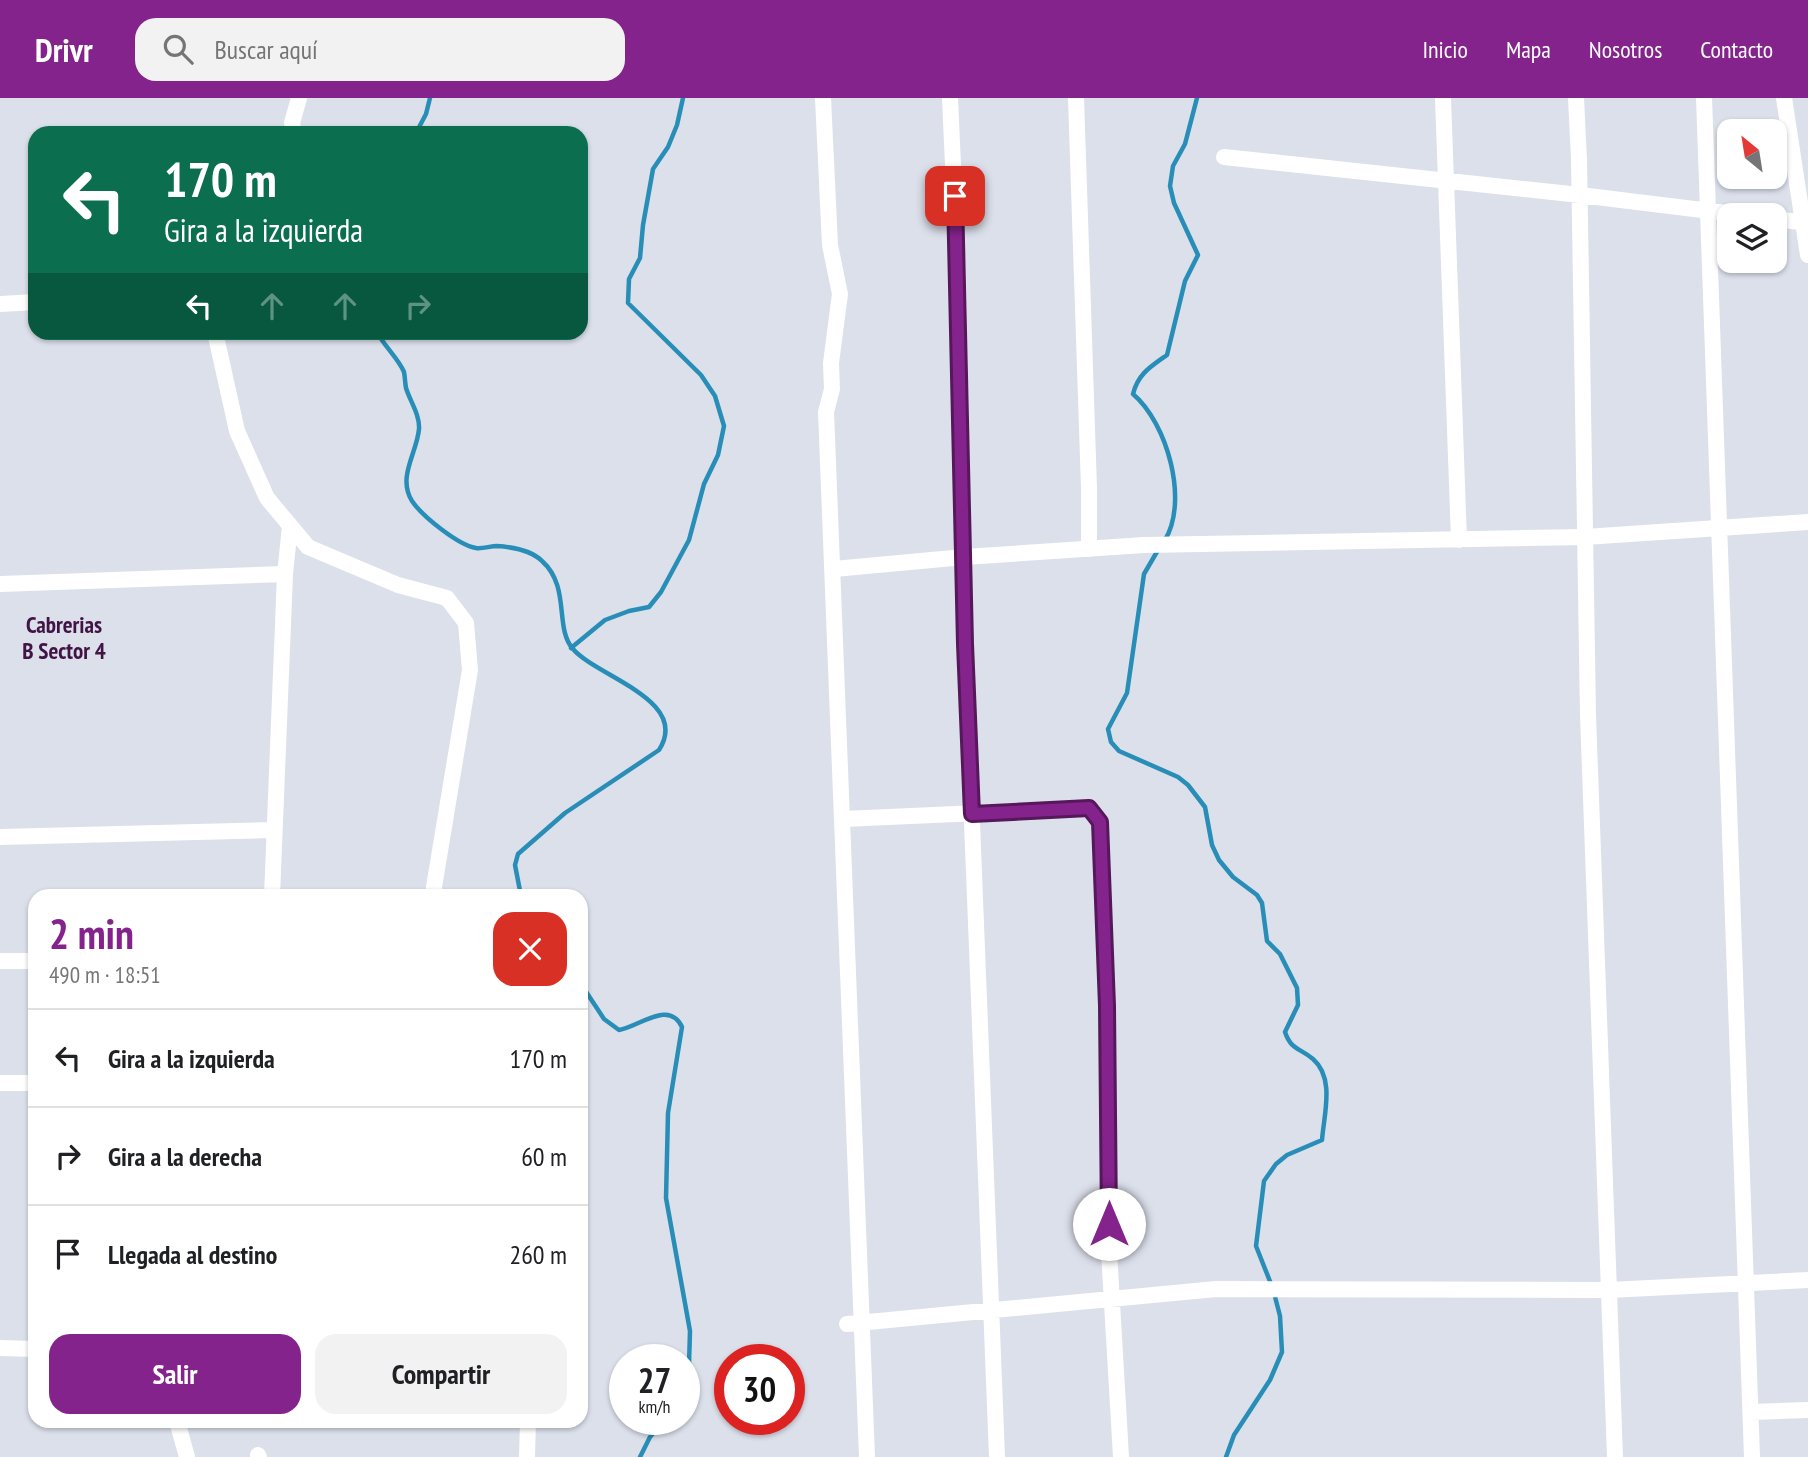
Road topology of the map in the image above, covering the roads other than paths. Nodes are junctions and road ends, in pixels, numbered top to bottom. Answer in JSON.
{"nodes":[{"id":1,"x":299,"y":98,"type":"edge"},
{"id":2,"x":823,"y":98,"type":"edge"},
{"id":3,"x":950,"y":98,"type":"edge"},
{"id":4,"x":1076,"y":98,"type":"edge"},
{"id":5,"x":1443,"y":98,"type":"edge"},
{"id":6,"x":1576,"y":98,"type":"edge"},
{"id":7,"x":1704,"y":98,"type":"edge"},
{"id":8,"x":1784,"y":98,"type":"edge"},
{"id":9,"x":293,"y":126,"type":"edge"},
{"id":10,"x":1224,"y":158,"type":"dead end"},
{"id":11,"x":1446,"y":181,"type":"junction"},
{"id":12,"x":1580,"y":195,"type":"junction"},
{"id":13,"x":1708,"y":211,"type":"junction"},
{"id":14,"x":1717,"y":212,"type":"edge"},
{"id":15,"x":1787,"y":221,"type":"edge"},
{"id":16,"x":1806,"y":223,"type":"edge"},
{"id":17,"x":1808,"y":255,"type":"edge"},
{"id":18,"x":28,"y":302,"type":"edge"},
{"id":19,"x":0,"y":304,"type":"edge"},
{"id":20,"x":217,"y":340,"type":"edge"},
{"id":21,"x":1808,"y":522,"type":"edge"},
{"id":22,"x":290,"y":526,"type":"junction"},
{"id":23,"x":1719,"y":528,"type":"junction"},
{"id":24,"x":1585,"y":537,"type":"junction"},
{"id":25,"x":1459,"y":540,"type":"junction"},
{"id":26,"x":1089,"y":549,"type":"junction"},
{"id":27,"x":964,"y":557,"type":"junction"},
{"id":28,"x":834,"y":569,"type":"junction"},
{"id":29,"x":285,"y":574,"type":"junction"},
{"id":30,"x":0,"y":584,"type":"edge"},
{"id":31,"x":972,"y":814,"type":"junction"},
{"id":32,"x":843,"y":819,"type":"junction"},
{"id":33,"x":273,"y":830,"type":"junction"},
{"id":34,"x":0,"y":837,"type":"edge"},
{"id":35,"x":272,"y":889,"type":"edge"},
{"id":36,"x":434,"y":889,"type":"edge"},
{"id":37,"x":0,"y":961,"type":"edge"},
{"id":38,"x":28,"y":961,"type":"edge"},
{"id":39,"x":0,"y":1083,"type":"edge"},
{"id":40,"x":28,"y":1083,"type":"edge"},
{"id":41,"x":1808,"y":1280,"type":"edge"},
{"id":42,"x":1746,"y":1283,"type":"junction"},
{"id":43,"x":1609,"y":1290,"type":"junction"},
{"id":44,"x":1112,"y":1299,"type":"junction"},
{"id":45,"x":992,"y":1311,"type":"junction"},
{"id":46,"x":854,"y":1324,"type":"junction"},
{"id":47,"x":0,"y":1348,"type":"edge"},
{"id":48,"x":28,"y":1349,"type":"edge"},
{"id":49,"x":1808,"y":1410,"type":"edge"},
{"id":50,"x":1751,"y":1412,"type":"junction"},
{"id":51,"x":179,"y":1428,"type":"edge"},
{"id":52,"x":528,"y":1428,"type":"edge"},
{"id":53,"x":187,"y":1457,"type":"edge"},
{"id":54,"x":527,"y":1457,"type":"edge"},
{"id":55,"x":867,"y":1457,"type":"edge"},
{"id":56,"x":997,"y":1457,"type":"edge"},
{"id":57,"x":1121,"y":1457,"type":"edge"},
{"id":58,"x":1615,"y":1457,"type":"edge"},
{"id":59,"x":1752,"y":1457,"type":"edge"}],
"edges":[{"from":1,"to":9,"type":"street"},
{"from":2,"to":28,"type":"street"},
{"from":3,"to":27,"type":"street"},
{"from":4,"to":26,"type":"street"},
{"from":5,"to":11,"type":"street"},
{"from":6,"to":12,"type":"street"},
{"from":7,"to":13,"type":"street"},
{"from":8,"to":16,"type":"street"},
{"from":10,"to":11,"type":"street"},
{"from":11,"to":12,"type":"street"},
{"from":11,"to":25,"type":"street"},
{"from":12,"to":13,"type":"street"},
{"from":12,"to":24,"type":"street"},
{"from":13,"to":14,"type":"street"},
{"from":13,"to":23,"type":"street"},
{"from":15,"to":16,"type":"street"},
{"from":16,"to":17,"type":"street"},
{"from":18,"to":19,"type":"street"},
{"from":20,"to":22,"type":"street"},
{"from":21,"to":23,"type":"street"},
{"from":22,"to":29,"type":"street"},
{"from":22,"to":36,"type":"street"},
{"from":23,"to":24,"type":"street"},
{"from":23,"to":42,"type":"street"},
{"from":24,"to":25,"type":"street"},
{"from":24,"to":43,"type":"street"},
{"from":25,"to":26,"type":"street"},
{"from":26,"to":27,"type":"street"},
{"from":27,"to":28,"type":"street"},
{"from":27,"to":31,"type":"street"},
{"from":28,"to":32,"type":"street"},
{"from":29,"to":30,"type":"street"},
{"from":29,"to":33,"type":"street"},
{"from":31,"to":32,"type":"street"},
{"from":31,"to":44,"type":"street"},
{"from":31,"to":45,"type":"street"},
{"from":32,"to":46,"type":"street"},
{"from":33,"to":34,"type":"street"},
{"from":33,"to":35,"type":"street"},
{"from":37,"to":38,"type":"street"},
{"from":39,"to":40,"type":"street"},
{"from":41,"to":42,"type":"street"},
{"from":42,"to":43,"type":"street"},
{"from":42,"to":50,"type":"street"},
{"from":43,"to":44,"type":"street"},
{"from":43,"to":58,"type":"street"},
{"from":44,"to":45,"type":"street"},
{"from":44,"to":57,"type":"street"},
{"from":45,"to":46,"type":"street"},
{"from":45,"to":56,"type":"street"},
{"from":46,"to":55,"type":"street"},
{"from":47,"to":48,"type":"street"},
{"from":49,"to":50,"type":"street"},
{"from":50,"to":59,"type":"street"},
{"from":51,"to":53,"type":"street"},
{"from":52,"to":54,"type":"street"}]}
